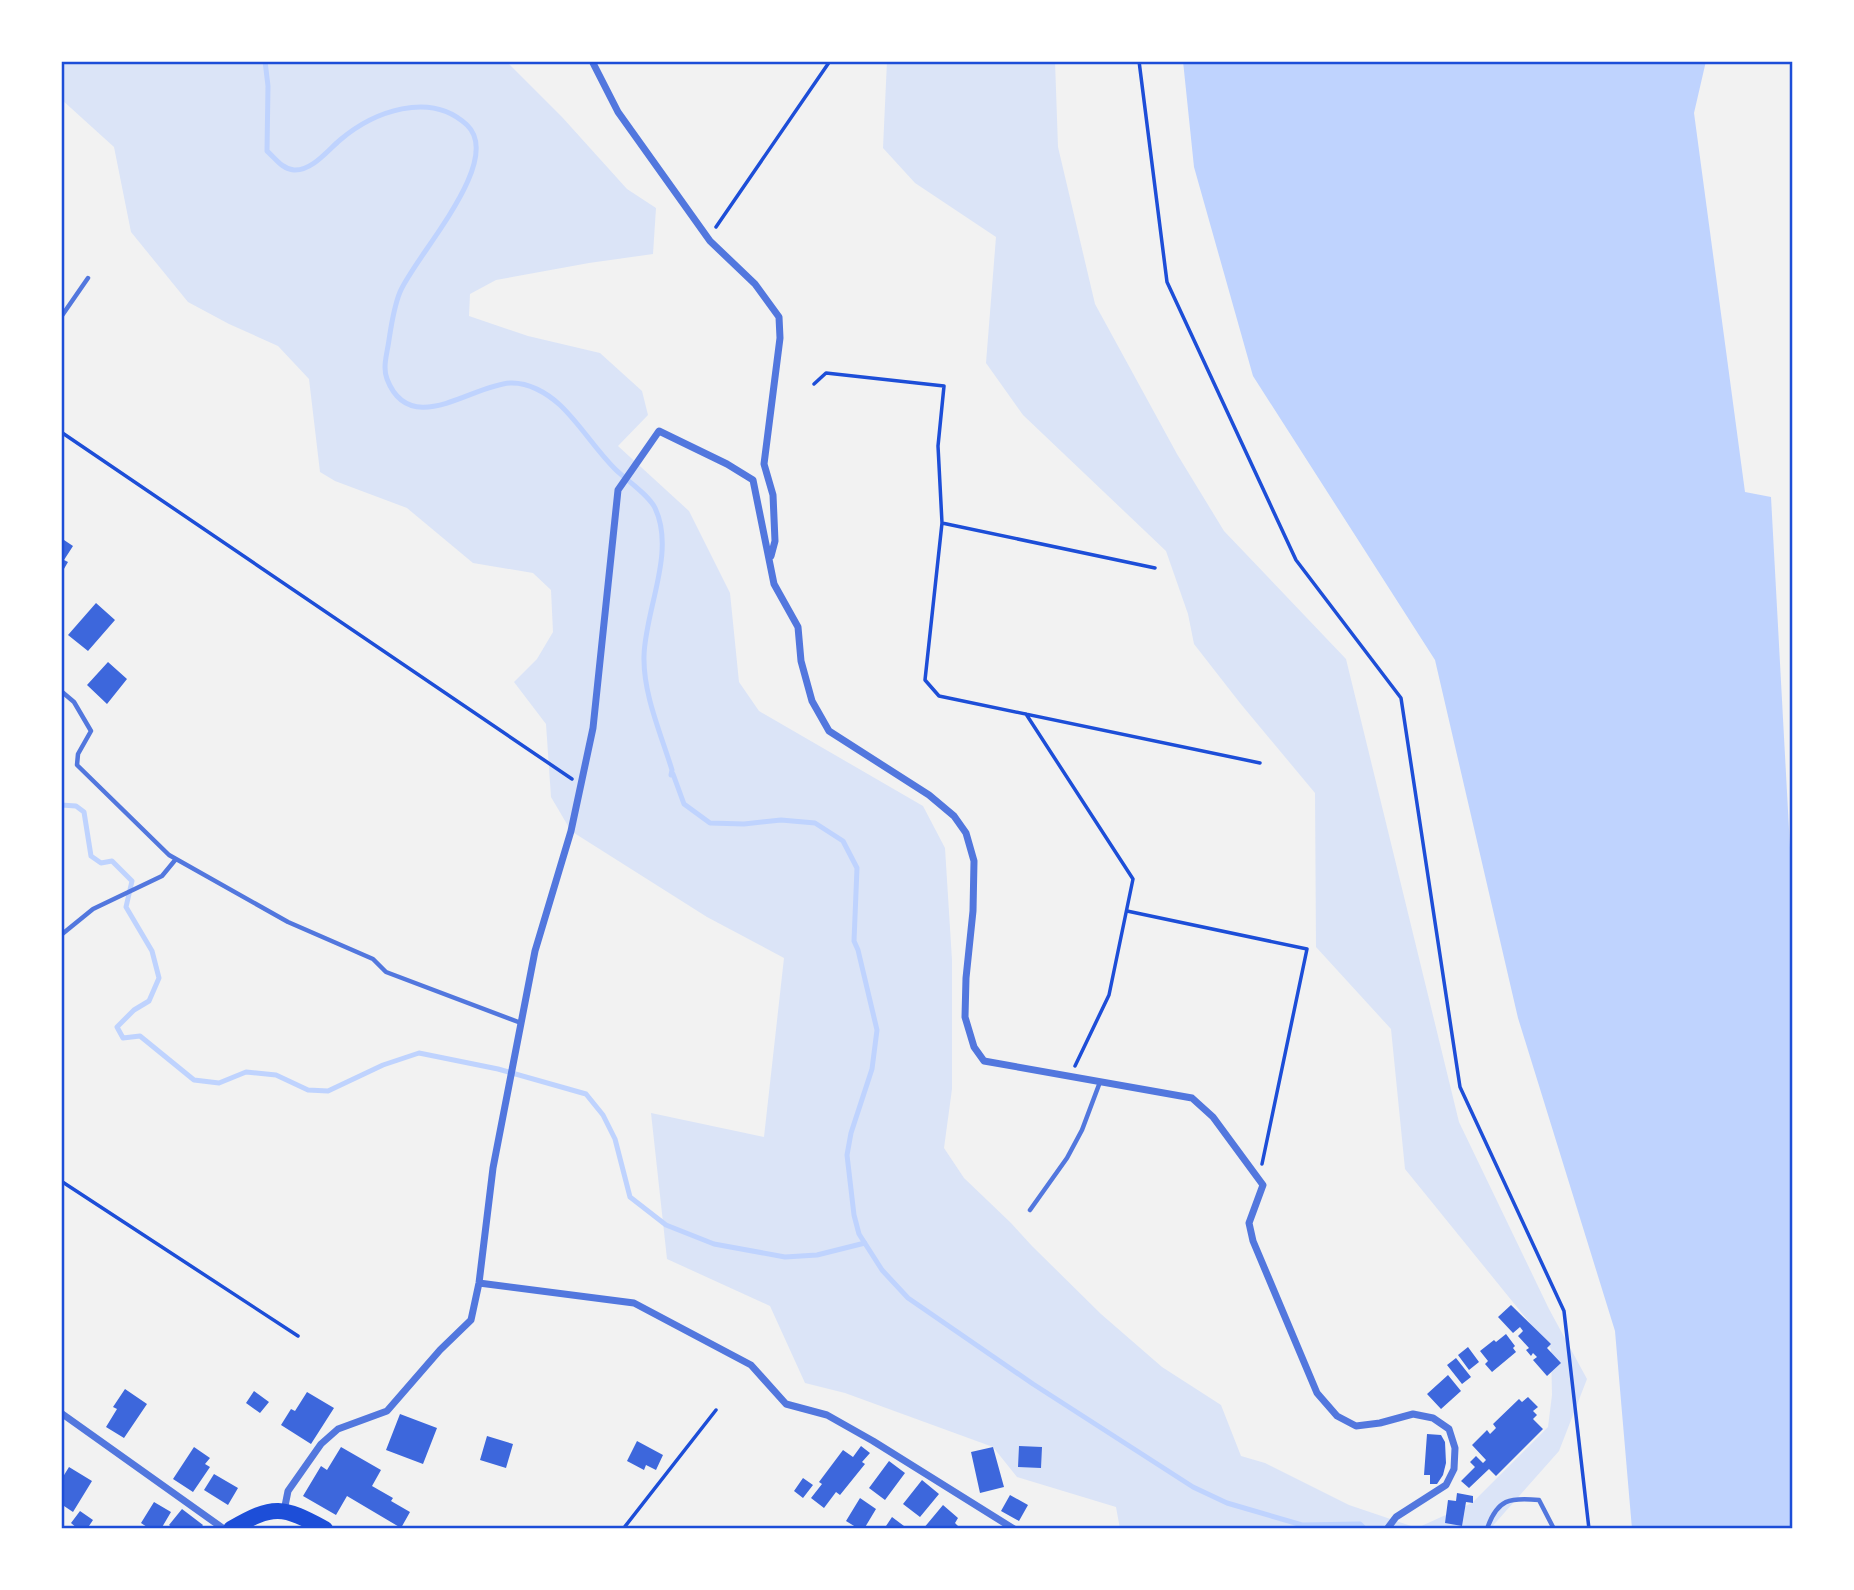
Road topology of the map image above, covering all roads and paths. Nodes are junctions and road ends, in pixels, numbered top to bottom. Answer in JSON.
{"nodes":[{"id":1,"x":592,"y":61,"type":"edge"},
{"id":2,"x":830,"y":61,"type":"edge"},
{"id":3,"x":1139,"y":61,"type":"edge"},
{"id":4,"x":1793,"y":177,"type":"edge"},
{"id":5,"x":1793,"y":188,"type":"edge"},
{"id":6,"x":708,"y":238,"type":"junction"},
{"id":7,"x":88,"y":278,"type":"dead end"},
{"id":8,"x":61,"y":317,"type":"edge"},
{"id":9,"x":814,"y":384,"type":"dead end"},
{"id":10,"x":61,"y":432,"type":"edge"},
{"id":11,"x":942,"y":523,"type":"junction"},
{"id":12,"x":770,"y":560,"type":"junction"},
{"id":13,"x":1155,"y":568,"type":"dead end"},
{"id":14,"x":61,"y":691,"type":"edge"},
{"id":15,"x":1026,"y":714,"type":"junction"},
{"id":16,"x":1261,"y":763,"type":"dead end"},
{"id":17,"x":582,"y":786,"type":"junction"},
{"id":18,"x":176,"y":859,"type":"junction"},
{"id":19,"x":1127,"y":911,"type":"junction"},
{"id":20,"x":61,"y":935,"type":"edge"},
{"id":21,"x":522,"y":1024,"type":"junction"},
{"id":22,"x":1070,"y":1076,"type":"junction"},
{"id":23,"x":1100,"y":1082,"type":"junction"},
{"id":24,"x":1259,"y":1180,"type":"junction"},
{"id":25,"x":61,"y":1181,"type":"edge"},
{"id":26,"x":1030,"y":1210,"type":"dead end"},
{"id":27,"x":479,"y":1283,"type":"junction"},
{"id":28,"x":298,"y":1336,"type":"dead end"},
{"id":29,"x":716,"y":1410,"type":"dead end"},
{"id":30,"x":61,"y":1413,"type":"edge"},
{"id":31,"x":284,"y":1511,"type":"junction"},
{"id":32,"x":224,"y":1529,"type":"edge"},
{"id":33,"x":232,"y":1529,"type":"edge"},
{"id":34,"x":325,"y":1529,"type":"edge"},
{"id":35,"x":623,"y":1529,"type":"edge"},
{"id":36,"x":1014,"y":1529,"type":"edge"},
{"id":37,"x":1387,"y":1529,"type":"edge"},
{"id":38,"x":1487,"y":1529,"type":"edge"},
{"id":39,"x":1555,"y":1529,"type":"edge"},
{"id":40,"x":1589,"y":1529,"type":"edge"}],
"edges":[{"from":1,"to":6,"type":"street"},
{"from":2,"to":6,"type":"path"},
{"from":3,"to":40,"type":"path"},
{"from":4,"to":5,"type":"path"},
{"from":6,"to":12,"type":"street"},
{"from":7,"to":8,"type":"lane"},
{"from":9,"to":11,"type":"path"},
{"from":10,"to":17,"type":"path"},
{"from":11,"to":13,"type":"path"},
{"from":11,"to":15,"type":"path"},
{"from":12,"to":17,"type":"street"},
{"from":12,"to":22,"type":"street"},
{"from":14,"to":18,"type":"lane"},
{"from":15,"to":16,"type":"path"},
{"from":15,"to":19,"type":"path"},
{"from":17,"to":21,"type":"street"},
{"from":18,"to":20,"type":"lane"},
{"from":18,"to":21,"type":"lane"},
{"from":19,"to":22,"type":"path"},
{"from":19,"to":24,"type":"path"},
{"from":21,"to":27,"type":"street"},
{"from":22,"to":23,"type":"street"},
{"from":23,"to":24,"type":"street"},
{"from":23,"to":26,"type":"lane"},
{"from":24,"to":37,"type":"street"},
{"from":25,"to":28,"type":"path"},
{"from":27,"to":31,"type":"street"},
{"from":27,"to":36,"type":"street"},
{"from":29,"to":35,"type":"path"},
{"from":30,"to":32,"type":"street"},
{"from":31,"to":33,"type":"main road"},
{"from":31,"to":34,"type":"main road"},
{"from":38,"to":39,"type":"lane"}]}
